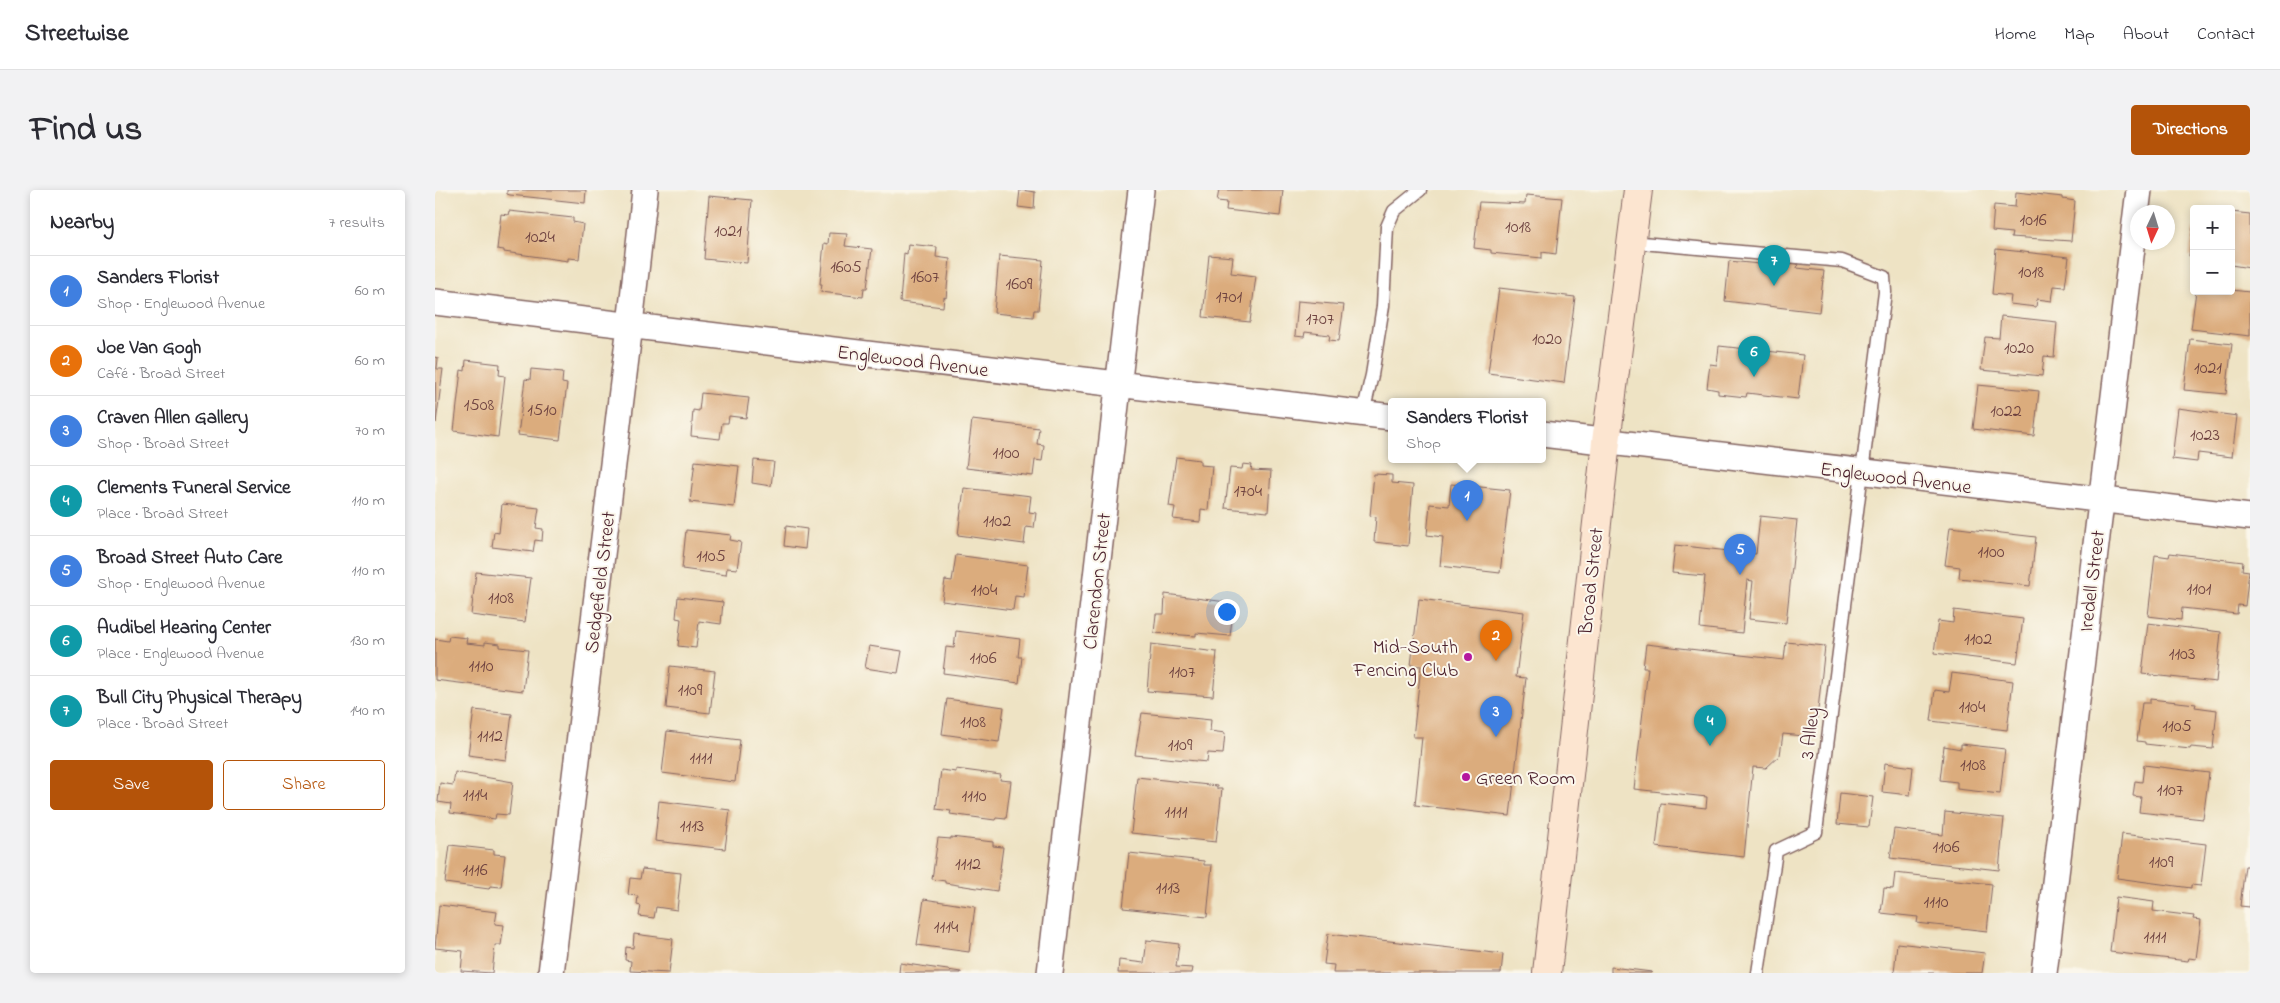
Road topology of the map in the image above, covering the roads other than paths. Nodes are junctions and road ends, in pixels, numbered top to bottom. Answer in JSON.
{"nodes":[{"id":1,"x":645,"y":190,"type":"edge"},
{"id":2,"x":1141,"y":190,"type":"edge"},
{"id":3,"x":1420,"y":190,"type":"edge"},
{"id":4,"x":1638,"y":190,"type":"edge"},
{"id":5,"x":2139,"y":190,"type":"edge"},
{"id":6,"x":1631,"y":242,"type":"junction"},
{"id":7,"x":435,"y":302,"type":"edge"},
{"id":8,"x":630,"y":326,"type":"junction"},
{"id":9,"x":1118,"y":384,"type":"junction"},
{"id":10,"x":1363,"y":413,"type":"junction"},
{"id":11,"x":1388,"y":416,"type":"edge"},
{"id":12,"x":1546,"y":434,"type":"edge"},
{"id":13,"x":1606,"y":442,"type":"junction"},
{"id":14,"x":1861,"y":473,"type":"junction"},
{"id":15,"x":2100,"y":500,"type":"junction"},
{"id":16,"x":2250,"y":517,"type":"edge"},
{"id":17,"x":551,"y":973,"type":"edge"},
{"id":18,"x":1050,"y":973,"type":"edge"},
{"id":19,"x":1547,"y":973,"type":"edge"},
{"id":20,"x":1758,"y":973,"type":"edge"},
{"id":21,"x":2044,"y":973,"type":"edge"}],
"edges":[{"from":1,"to":8,"type":"street","name":"Sedgefield Street"},
{"from":2,"to":9,"type":"street","name":"Clarendon Street"},
{"from":3,"to":10,"type":"lane"},
{"from":4,"to":6,"type":"street","name":"Broad Street"},
{"from":5,"to":15,"type":"street","name":"Iredell Street"},
{"from":6,"to":13,"type":"street","name":"Broad Street"},
{"from":6,"to":14,"type":"lane"},
{"from":7,"to":8,"type":"street","name":"Englewood Avenue"},
{"from":8,"to":9,"type":"street","name":"Englewood Avenue"},
{"from":8,"to":17,"type":"street","name":"Sedgefield Street"},
{"from":9,"to":10,"type":"street","name":"Englewood Avenue"},
{"from":9,"to":18,"type":"street","name":"Clarendon Street"},
{"from":10,"to":11,"type":"street","name":"Englewood Avenue"},
{"from":12,"to":13,"type":"street","name":"Englewood Avenue"},
{"from":13,"to":14,"type":"street","name":"Englewood Avenue"},
{"from":13,"to":19,"type":"street","name":"Broad Street"},
{"from":14,"to":15,"type":"street","name":"Englewood Avenue"},
{"from":14,"to":20,"type":"lane","name":"3 Alley"},
{"from":15,"to":16,"type":"street","name":"Englewood Avenue"},
{"from":15,"to":21,"type":"street","name":"Iredell Street"}]}
